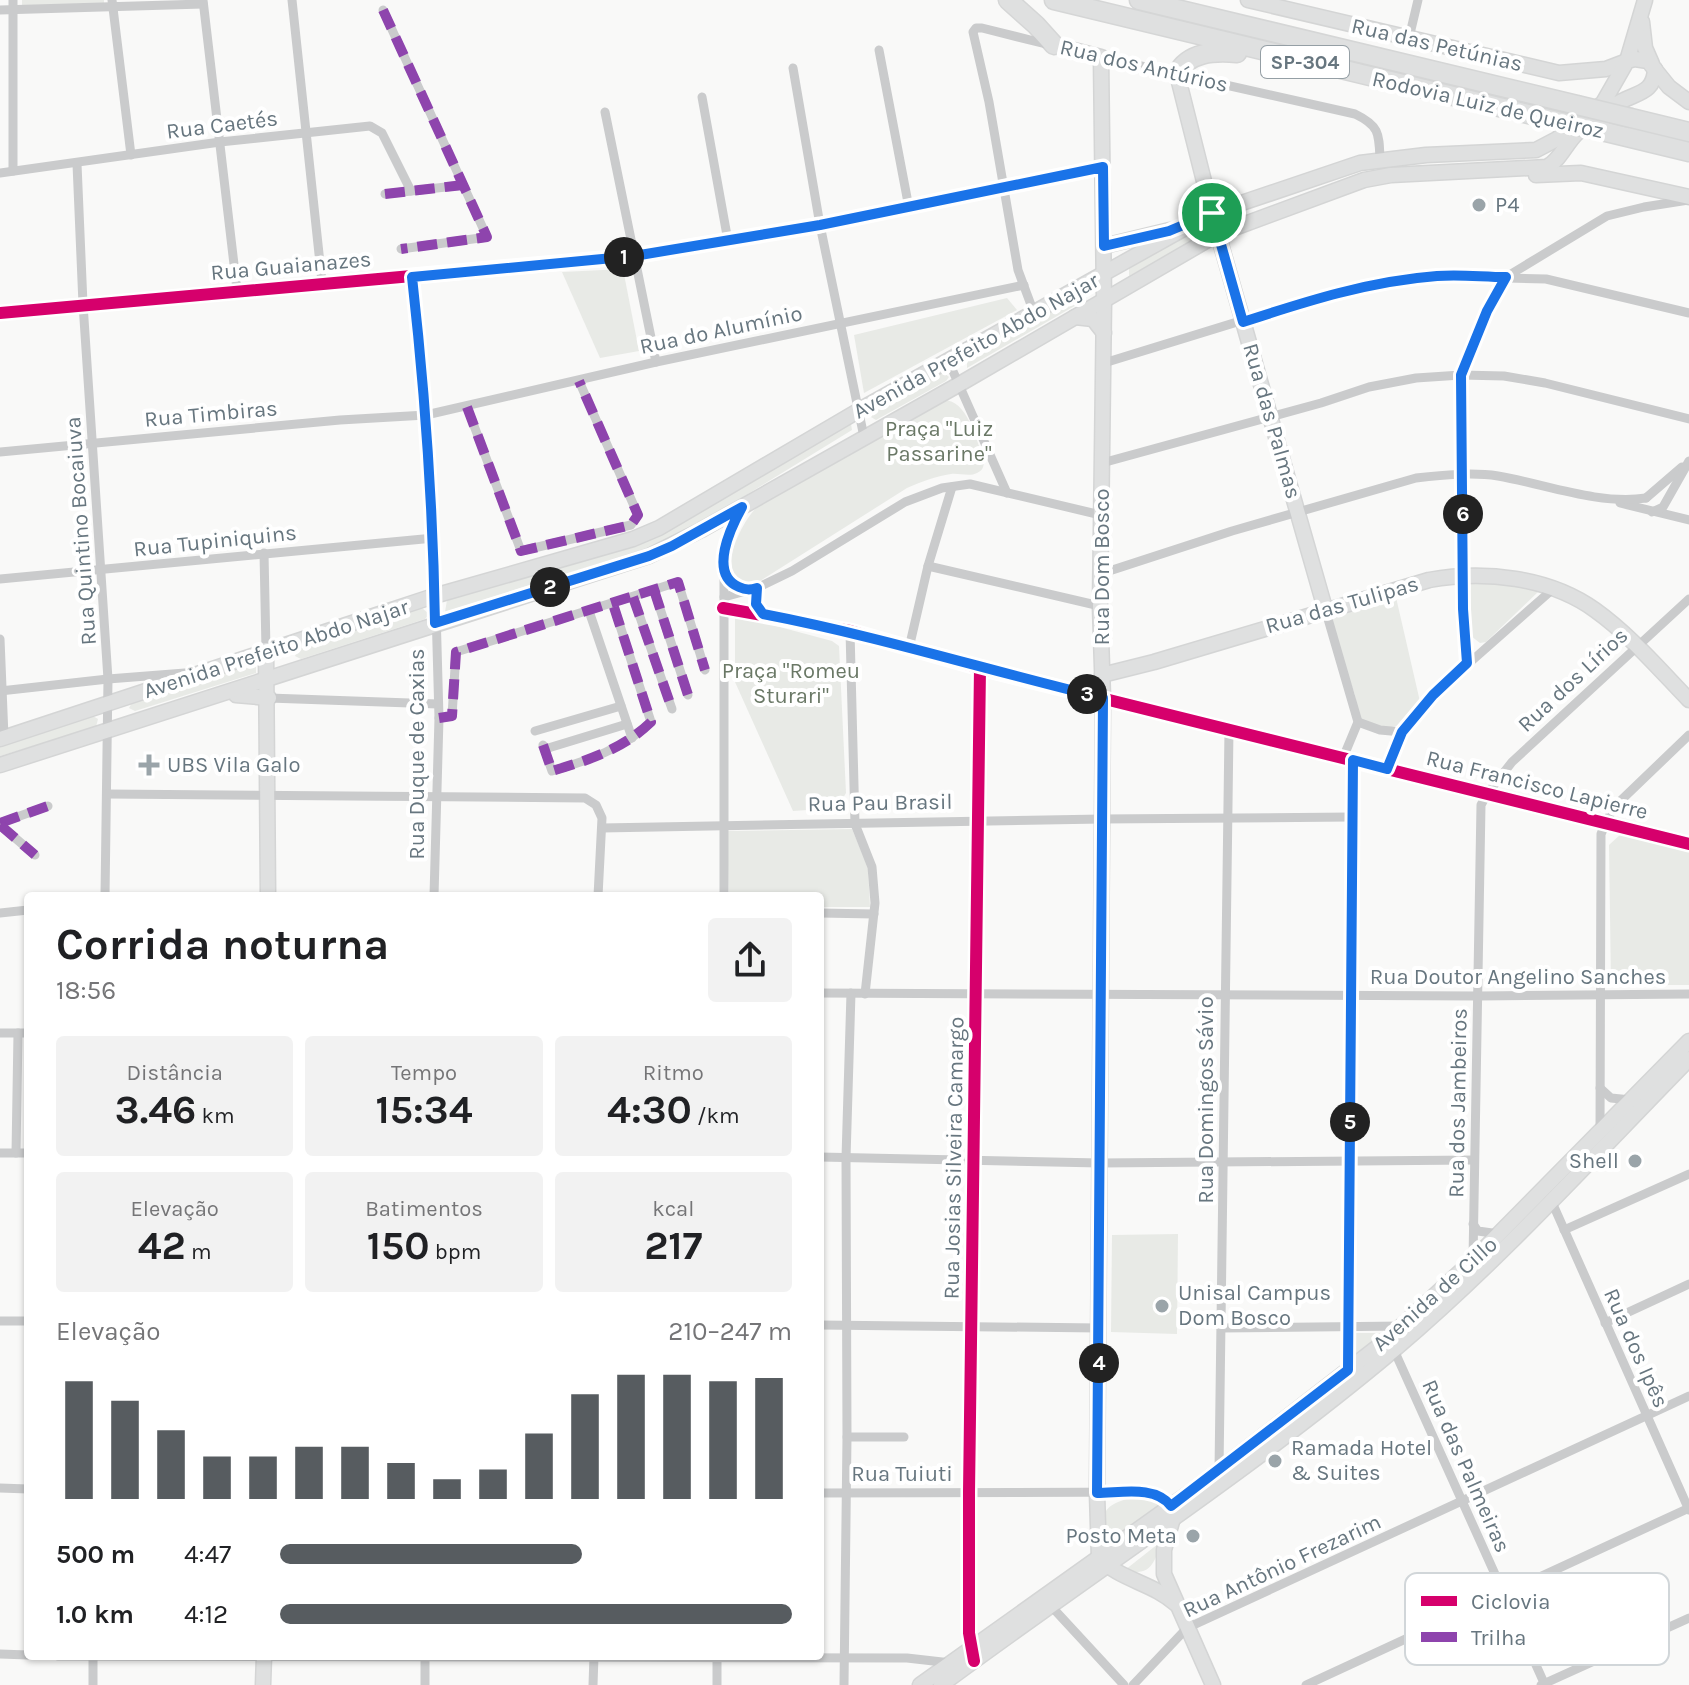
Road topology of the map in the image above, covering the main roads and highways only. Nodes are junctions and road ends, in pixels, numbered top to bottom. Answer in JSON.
{"nodes":[{"id":1,"x":1008,"y":0,"type":"edge"},
{"id":2,"x":1054,"y":0,"type":"edge"},
{"id":3,"x":1139,"y":0,"type":"edge"},
{"id":4,"x":1248,"y":0,"type":"edge"},
{"id":5,"x":1644,"y":7,"type":"edge"},
{"id":6,"x":1054,"y":45,"type":"joint"},
{"id":7,"x":1101,"y":57,"type":"joint"},
{"id":8,"x":1627,"y":61,"type":"junction"},
{"id":9,"x":1653,"y":67,"type":"junction"},
{"id":10,"x":1349,"y":73,"type":"junction"},
{"id":11,"x":1177,"y":74,"type":"joint"},
{"id":12,"x":1689,"y":102,"type":"edge"},
{"id":13,"x":1689,"y":132,"type":"edge"},
{"id":14,"x":1547,"y":146,"type":"junction"},
{"id":15,"x":1689,"y":152,"type":"edge"},
{"id":16,"x":1535,"y":168,"type":"junction"},
{"id":17,"x":1436,"y":172,"type":"junction"},
{"id":18,"x":1551,"y":174,"type":"junction"},
{"id":19,"x":1689,"y":199,"type":"edge"},
{"id":20,"x":1208,"y":216,"type":"junction"},
{"id":21,"x":1218,"y":234,"type":"junction"},
{"id":22,"x":1104,"y":246,"type":"junction"},
{"id":23,"x":1104,"y":275,"type":"junction"},
{"id":24,"x":1104,"y":300,"type":"junction"},
{"id":25,"x":1075,"y":317,"type":"junction"},
{"id":26,"x":1104,"y":333,"type":"junction"},
{"id":27,"x":1326,"y":612,"type":"junction"},
{"id":28,"x":286,"y":644,"type":"junction"},
{"id":29,"x":266,"y":650,"type":"junction"},
{"id":30,"x":295,"y":670,"type":"junction"},
{"id":31,"x":1102,"y":675,"type":"junction"},
{"id":32,"x":268,"y":679,"type":"junction"},
{"id":33,"x":219,"y":696,"type":"junction"},
{"id":34,"x":269,"y":698,"type":"junction"},
{"id":35,"x":1689,"y":700,"type":"edge"},
{"id":36,"x":2,"y":738,"type":"edge"},
{"id":37,"x":0,"y":765,"type":"edge"},
{"id":38,"x":268,"y":892,"type":"edge"},
{"id":39,"x":1689,"y":1041,"type":"edge"},
{"id":40,"x":1689,"y":1059,"type":"edge"},
{"id":41,"x":1172,"y":1512,"type":"junction"},
{"id":42,"x":1164,"y":1550,"type":"junction"},
{"id":43,"x":1103,"y":1562,"type":"junction"},
{"id":44,"x":1127,"y":1577,"type":"junction"},
{"id":45,"x":1176,"y":1604,"type":"junction"},
{"id":46,"x":264,"y":1660,"type":"edge"},
{"id":47,"x":966,"y":1660,"type":"junction"},
{"id":48,"x":921,"y":1684,"type":"edge"},
{"id":49,"x":263,"y":1685,"type":"edge"},
{"id":50,"x":941,"y":1685,"type":"edge"},
{"id":51,"x":1213,"y":1685,"type":"edge"}],
"edges":[{"from":1,"to":6,"type":"highway"},
{"from":2,"to":10,"type":"highway","name":"Rodovia Luiz de Queiroz","number":"SP-304"},
{"from":3,"to":13,"type":"highway","name":"Rodovia Luiz de Queiroz","number":"SP-304","bridge":true},
{"from":4,"to":8,"type":"main road","name":"Rua das Petúnias"},
{"from":5,"to":8,"type":"main road","name":"Avenida Prefeito Abdo Najar"},
{"from":5,"to":9,"type":"main road"},
{"from":6,"to":7,"type":"main road","name":"Rua dos Antúrios"},
{"from":7,"to":22,"type":"main road","name":"Rua Dom Bosco"},
{"from":8,"to":9,"type":"main road"},
{"from":8,"to":14,"type":"main road","name":"Avenida Prefeito Abdo Najar"},
{"from":9,"to":12,"type":"main road"},
{"from":9,"to":16,"type":"main road"},
{"from":10,"to":11,"type":"highway"},
{"from":10,"to":15,"type":"highway","name":"Rodovia Luiz de Queiroz","number":"SP-304","bridge":true},
{"from":11,"to":20,"type":"main road","name":"Rua das Palmas"},
{"from":14,"to":16,"type":"main road"},
{"from":14,"to":20,"type":"main road","name":"Avenida Prefeito Abdo Najar"},
{"from":16,"to":17,"type":"main road","name":"Avenida Prefeito Abdo Najar"},
{"from":16,"to":18,"type":"main road"},
{"from":17,"to":18,"type":"main road"},
{"from":17,"to":21,"type":"main road","name":"Avenida Prefeito Abdo Najar"},
{"from":18,"to":19,"type":"main road"},
{"from":20,"to":21,"type":"main road","name":"Rua das Palmas"},
{"from":20,"to":22,"type":"main road"},
{"from":20,"to":23,"type":"main road","name":"Avenida Prefeito Abdo Najar"},
{"from":21,"to":24,"type":"main road","name":"Avenida Prefeito Abdo Najar"},
{"from":21,"to":27,"type":"main road","name":"Rua das Palmas"},
{"from":22,"to":23,"type":"main road","name":"Rua Dom Bosco"},
{"from":23,"to":24,"type":"main road","name":"Rua Dom Bosco"},
{"from":23,"to":28,"type":"main road","name":"Avenida Prefeito Abdo Najar"},
{"from":24,"to":25,"type":"main road","name":"Avenida Prefeito Abdo Najar"},
{"from":24,"to":26,"type":"main road","name":"Rua Dom Bosco"},
{"from":25,"to":26,"type":"main road"},
{"from":25,"to":30,"type":"main road","name":"Avenida Prefeito Abdo Najar"},
{"from":26,"to":31,"type":"main road","name":"Rua Dom Bosco"},
{"from":27,"to":31,"type":"main road","name":"Rua das Tulipas"},
{"from":27,"to":35,"type":"main road","name":"Rua das Tulipas"},
{"from":28,"to":29,"type":"main road","name":"Avenida Prefeito Abdo Najar"},
{"from":28,"to":30,"type":"main road"},
{"from":29,"to":32,"type":"main road"},
{"from":29,"to":36,"type":"main road","name":"Avenida Prefeito Abdo Najar"},
{"from":30,"to":32,"type":"main road","name":"Avenida Prefeito Abdo Najar"},
{"from":31,"to":43,"type":"main road","name":"Rua Dom Bosco"},
{"from":32,"to":33,"type":"main road","name":"Avenida Prefeito Abdo Najar"},
{"from":32,"to":34,"type":"main road"},
{"from":33,"to":34,"type":"main road"},
{"from":33,"to":37,"type":"main road","name":"Avenida Prefeito Abdo Najar"},
{"from":34,"to":38,"type":"main road"},
{"from":39,"to":41,"type":"main road","name":"Avenida de Cillo"},
{"from":40,"to":41,"type":"main road","name":"Avenida de Cillo"},
{"from":41,"to":42,"type":"main road"},
{"from":41,"to":43,"type":"main road","name":"Avenida de Cillo"},
{"from":42,"to":44,"type":"main road"},
{"from":42,"to":45,"type":"main road"},
{"from":43,"to":44,"type":"main road"},
{"from":43,"to":47,"type":"main road","name":"Avenida de Cillo"},
{"from":43,"to":47,"type":"main road","name":"Avenida de Cillo"},
{"from":44,"to":45,"type":"main road"},
{"from":45,"to":51,"type":"main road"},
{"from":46,"to":49,"type":"main road"},
{"from":47,"to":48,"type":"main road","name":"Avenida de Cillo"},
{"from":47,"to":50,"type":"main road","name":"Avenida de Cillo"}]}
